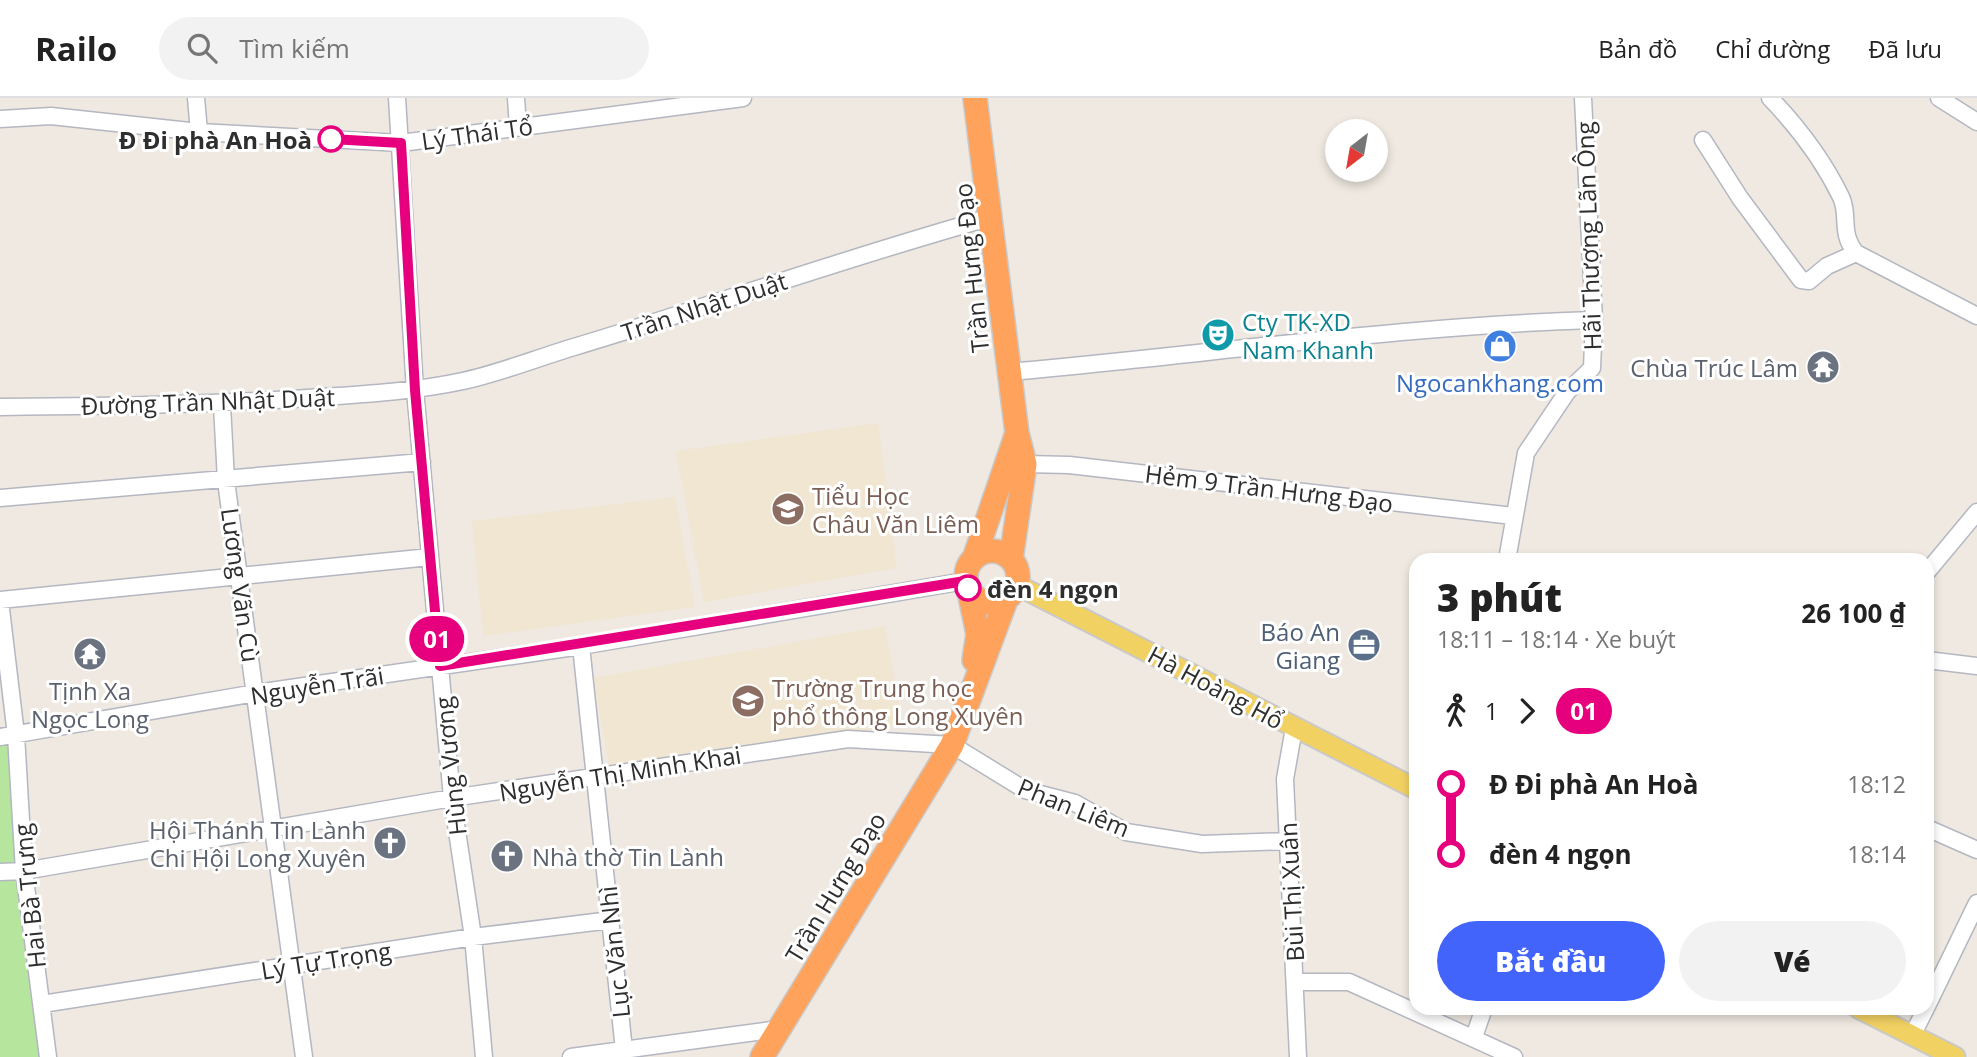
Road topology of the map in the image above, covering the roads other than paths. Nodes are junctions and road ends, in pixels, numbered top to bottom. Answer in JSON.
{"nodes":[{"id":1,"x":195,"y":98,"type":"edge"},
{"id":2,"x":397,"y":98,"type":"edge"},
{"id":3,"x":516,"y":98,"type":"edge"},
{"id":4,"x":743,"y":98,"type":"edge"},
{"id":5,"x":975,"y":98,"type":"edge"},
{"id":6,"x":1583,"y":98,"type":"edge"},
{"id":7,"x":1770,"y":98,"type":"edge"},
{"id":8,"x":1939,"y":98,"type":"edge"},
{"id":9,"x":0,"y":119,"type":"edge"},
{"id":10,"x":1977,"y":122,"type":"edge"},
{"id":11,"x":518,"y":127,"type":"junction"},
{"id":12,"x":199,"y":132,"type":"junction"},
{"id":13,"x":1703,"y":140,"type":"dead end"},
{"id":14,"x":401,"y":143,"type":"junction"},
{"id":15,"x":992,"y":218,"type":"junction"},
{"id":16,"x":1856,"y":253,"type":"junction"},
{"id":17,"x":1977,"y":316,"type":"edge"},
{"id":18,"x":1594,"y":320,"type":"junction"},
{"id":19,"x":1009,"y":372,"type":"junction"},
{"id":20,"x":415,"y":390,"type":"junction"},
{"id":21,"x":222,"y":405,"type":"junction"},
{"id":22,"x":0,"y":407,"type":"edge"},
{"id":23,"x":1017,"y":433,"type":"junction"},
{"id":24,"x":422,"y":462,"type":"junction"},
{"id":25,"x":1025,"y":464,"type":"junction"},
{"id":26,"x":226,"y":481,"type":"junction"},
{"id":27,"x":0,"y":498,"type":"edge"},
{"id":28,"x":1977,"y":512,"type":"edge"},
{"id":29,"x":1513,"y":516,"type":"junction"},
{"id":30,"x":1508,"y":553,"type":"edge"},
{"id":31,"x":975,"y":556,"type":"junction"},
{"id":32,"x":430,"y":557,"type":"junction"},
{"id":33,"x":1011,"y":559,"type":"junction"},
{"id":34,"x":1934,"y":564,"type":"edge"},
{"id":35,"x":240,"y":578,"type":"junction"},
{"id":36,"x":967,"y":586,"type":"junction"},
{"id":37,"x":1012,"y":592,"type":"junction"},
{"id":38,"x":0,"y":601,"type":"edge"},
{"id":39,"x":581,"y":646,"type":"junction"},
{"id":40,"x":1934,"y":661,"type":"edge"},
{"id":41,"x":440,"y":666,"type":"junction"},
{"id":42,"x":1977,"y":666,"type":"edge"},
{"id":43,"x":256,"y":693,"type":"junction"},
{"id":44,"x":1294,"y":727,"type":"junction"},
{"id":45,"x":8,"y":736,"type":"edge"},
{"id":46,"x":952,"y":745,"type":"junction"},
{"id":47,"x":595,"y":779,"type":"junction"},
{"id":48,"x":1409,"y":785,"type":"edge"},
{"id":49,"x":452,"y":798,"type":"junction"},
{"id":50,"x":273,"y":831,"type":"junction"},
{"id":51,"x":1934,"y":831,"type":"edge"},
{"id":52,"x":1289,"y":841,"type":"junction"},
{"id":53,"x":1977,"y":850,"type":"edge"},
{"id":54,"x":0,"y":872,"type":"edge"},
{"id":55,"x":24,"y":872,"type":"junction"},
{"id":56,"x":1977,"y":903,"type":"edge"},
{"id":57,"x":611,"y":920,"type":"junction"},
{"id":58,"x":473,"y":937,"type":"junction"},
{"id":59,"x":292,"y":965,"type":"junction"},
{"id":60,"x":1297,"y":982,"type":"junction"},
{"id":61,"x":1934,"y":991,"type":"edge"},
{"id":62,"x":42,"y":1003,"type":"junction"},
{"id":63,"x":1409,"y":1008,"type":"edge"},
{"id":64,"x":1424,"y":1015,"type":"edge"},
{"id":65,"x":1482,"y":1015,"type":"edge"},
{"id":66,"x":1872,"y":1015,"type":"edge"},
{"id":67,"x":1922,"y":1015,"type":"edge"},
{"id":68,"x":779,"y":1029,"type":"junction"},
{"id":69,"x":1912,"y":1036,"type":"junction"},
{"id":70,"x":1474,"y":1037,"type":"junction"},
{"id":71,"x":624,"y":1050,"type":"junction"},
{"id":72,"x":48,"y":1057,"type":"edge"},
{"id":73,"x":304,"y":1057,"type":"edge"},
{"id":74,"x":484,"y":1057,"type":"edge"},
{"id":75,"x":570,"y":1057,"type":"edge"},
{"id":76,"x":762,"y":1057,"type":"edge"},
{"id":77,"x":1298,"y":1057,"type":"edge"},
{"id":78,"x":1514,"y":1057,"type":"edge"},
{"id":79,"x":1955,"y":1057,"type":"edge"}],
"edges":[{"from":1,"to":12,"type":"street"},
{"from":2,"to":14,"type":"street","name":"Hùng Vương"},
{"from":3,"to":11,"type":"street"},
{"from":4,"to":11,"type":"street","name":"Lý Thái Tổ"},
{"from":5,"to":15,"type":"highway","name":"Trần Hưng Đạo"},
{"from":6,"to":18,"type":"street","name":"Hãi Thượng Lãn Ông"},
{"from":7,"to":16,"type":"street"},
{"from":8,"to":10,"type":"street"},
{"from":9,"to":12,"type":"street","name":"Lý Thái Tổ"},
{"from":11,"to":14,"type":"street","name":"Lý Thái Tổ"},
{"from":12,"to":14,"type":"street","name":"Lý Thái Tổ"},
{"from":13,"to":16,"type":"street"},
{"from":14,"to":20,"type":"street","name":"Hùng Vương"},
{"from":15,"to":19,"type":"highway","name":"Trần Hưng Đạo"},
{"from":15,"to":20,"type":"street","name":"Trần Nhật Duật"},
{"from":16,"to":17,"type":"street"},
{"from":18,"to":19,"type":"street"},
{"from":18,"to":29,"type":"street","name":"Hãi Thượng Lãn Ông"},
{"from":19,"to":23,"type":"highway","name":"Trần Hưng Đạo"},
{"from":20,"to":21,"type":"street","name":"Đường Trần Nhật Duật"},
{"from":20,"to":24,"type":"street","name":"Hùng Vương"},
{"from":21,"to":22,"type":"street","name":"Đường Trần Nhật Duật"},
{"from":21,"to":26,"type":"street","name":"Lương Vãn Cù"},
{"from":23,"to":25,"type":"highway","name":"Trần Hưng Đạo"},
{"from":23,"to":31,"type":"highway","name":"Trần Hưng Đạo"},
{"from":24,"to":26,"type":"street"},
{"from":24,"to":32,"type":"street","name":"Hùng Vương"},
{"from":25,"to":29,"type":"street","name":"Hẻm 9 Trần Hưng Đạo"},
{"from":25,"to":33,"type":"highway","name":"Trần Hưng Đạo"},
{"from":26,"to":27,"type":"street"},
{"from":26,"to":35,"type":"street","name":"Lương Vãn Cù"},
{"from":28,"to":34,"type":"street"},
{"from":29,"to":30,"type":"street","name":"Hãi Thượng Lãn Ông"},
{"from":31,"to":33,"type":"highway"},
{"from":31,"to":36,"type":"highway"},
{"from":32,"to":35,"type":"street"},
{"from":32,"to":41,"type":"street","name":"Hùng Vương"},
{"from":33,"to":37,"type":"highway"},
{"from":35,"to":38,"type":"street"},
{"from":35,"to":43,"type":"street","name":"Lương Vãn Cù"},
{"from":36,"to":37,"type":"highway"},
{"from":36,"to":39,"type":"street","name":"Nguyễn Trãi"},
{"from":36,"to":46,"type":"highway","name":"Trần Hưng Đạo"},
{"from":37,"to":44,"type":"main road","name":"Hà Hoàng Hổ"},
{"from":37,"to":46,"type":"highway","name":"Trần Hưng Đạo"},
{"from":38,"to":45,"type":"street","name":"Hai Bà Trưng"},
{"from":39,"to":41,"type":"street","name":"Nguyễn Trãi"},
{"from":39,"to":47,"type":"street","name":"Lục Văn Nhì"},
{"from":40,"to":42,"type":"street"},
{"from":41,"to":43,"type":"street","name":"Nguyễn Trãi"},
{"from":41,"to":49,"type":"street","name":"Hùng Vương"},
{"from":43,"to":45,"type":"street","name":"Nguyễn Trãi"},
{"from":43,"to":50,"type":"street","name":"Lương Vãn Cù"},
{"from":44,"to":48,"type":"main road","name":"Hà Hoàng Hổ"},
{"from":44,"to":52,"type":"street","name":"Bùi Thị Xuân"},
{"from":45,"to":55,"type":"street","name":"Hai Bà Trưng"},
{"from":46,"to":47,"type":"street","name":"Nguyễn Thị Minh Khai"},
{"from":46,"to":52,"type":"street","name":"Phan Liêm"},
{"from":46,"to":68,"type":"highway","name":"Trần Hưng Đạo"},
{"from":47,"to":49,"type":"street","name":"Nguyễn Thị Minh Khai"},
{"from":47,"to":57,"type":"street","name":"Lục Văn Nhì"},
{"from":49,"to":50,"type":"street","name":"Nguyễn Thị Minh Khai"},
{"from":49,"to":58,"type":"street","name":"Hùng Vương"},
{"from":50,"to":55,"type":"street","name":"Nguyễn Thị Minh Khai"},
{"from":50,"to":59,"type":"street","name":"Lương Vãn Cù"},
{"from":51,"to":53,"type":"street"},
{"from":52,"to":60,"type":"street","name":"Bùi Thị Xuân"},
{"from":54,"to":55,"type":"street","name":"Nguyễn Thị Minh Khai"},
{"from":55,"to":62,"type":"street","name":"Hai Bà Trưng"},
{"from":56,"to":61,"type":"street"},
{"from":57,"to":58,"type":"street","name":"Lý Tự Trọng"},
{"from":57,"to":71,"type":"street","name":"Lục Văn Nhì"},
{"from":58,"to":59,"type":"street","name":"Lý Tự Trọng"},
{"from":58,"to":74,"type":"street","name":"Hùng Vương"},
{"from":59,"to":62,"type":"street","name":"Lý Tự Trọng"},
{"from":59,"to":73,"type":"street","name":"Lương Vãn Cù"},
{"from":60,"to":63,"type":"street"},
{"from":60,"to":77,"type":"street","name":"Bùi Thị Xuân"},
{"from":62,"to":72,"type":"street","name":"Hai Bà Trưng"},
{"from":64,"to":70,"type":"street"},
{"from":65,"to":70,"type":"street"},
{"from":66,"to":69,"type":"main road"},
{"from":67,"to":69,"type":"street"},
{"from":68,"to":71,"type":"street"},
{"from":68,"to":76,"type":"highway","name":"Trần Hưng Đạo"},
{"from":69,"to":79,"type":"main road"},
{"from":70,"to":78,"type":"street"},
{"from":71,"to":75,"type":"street"}]}
